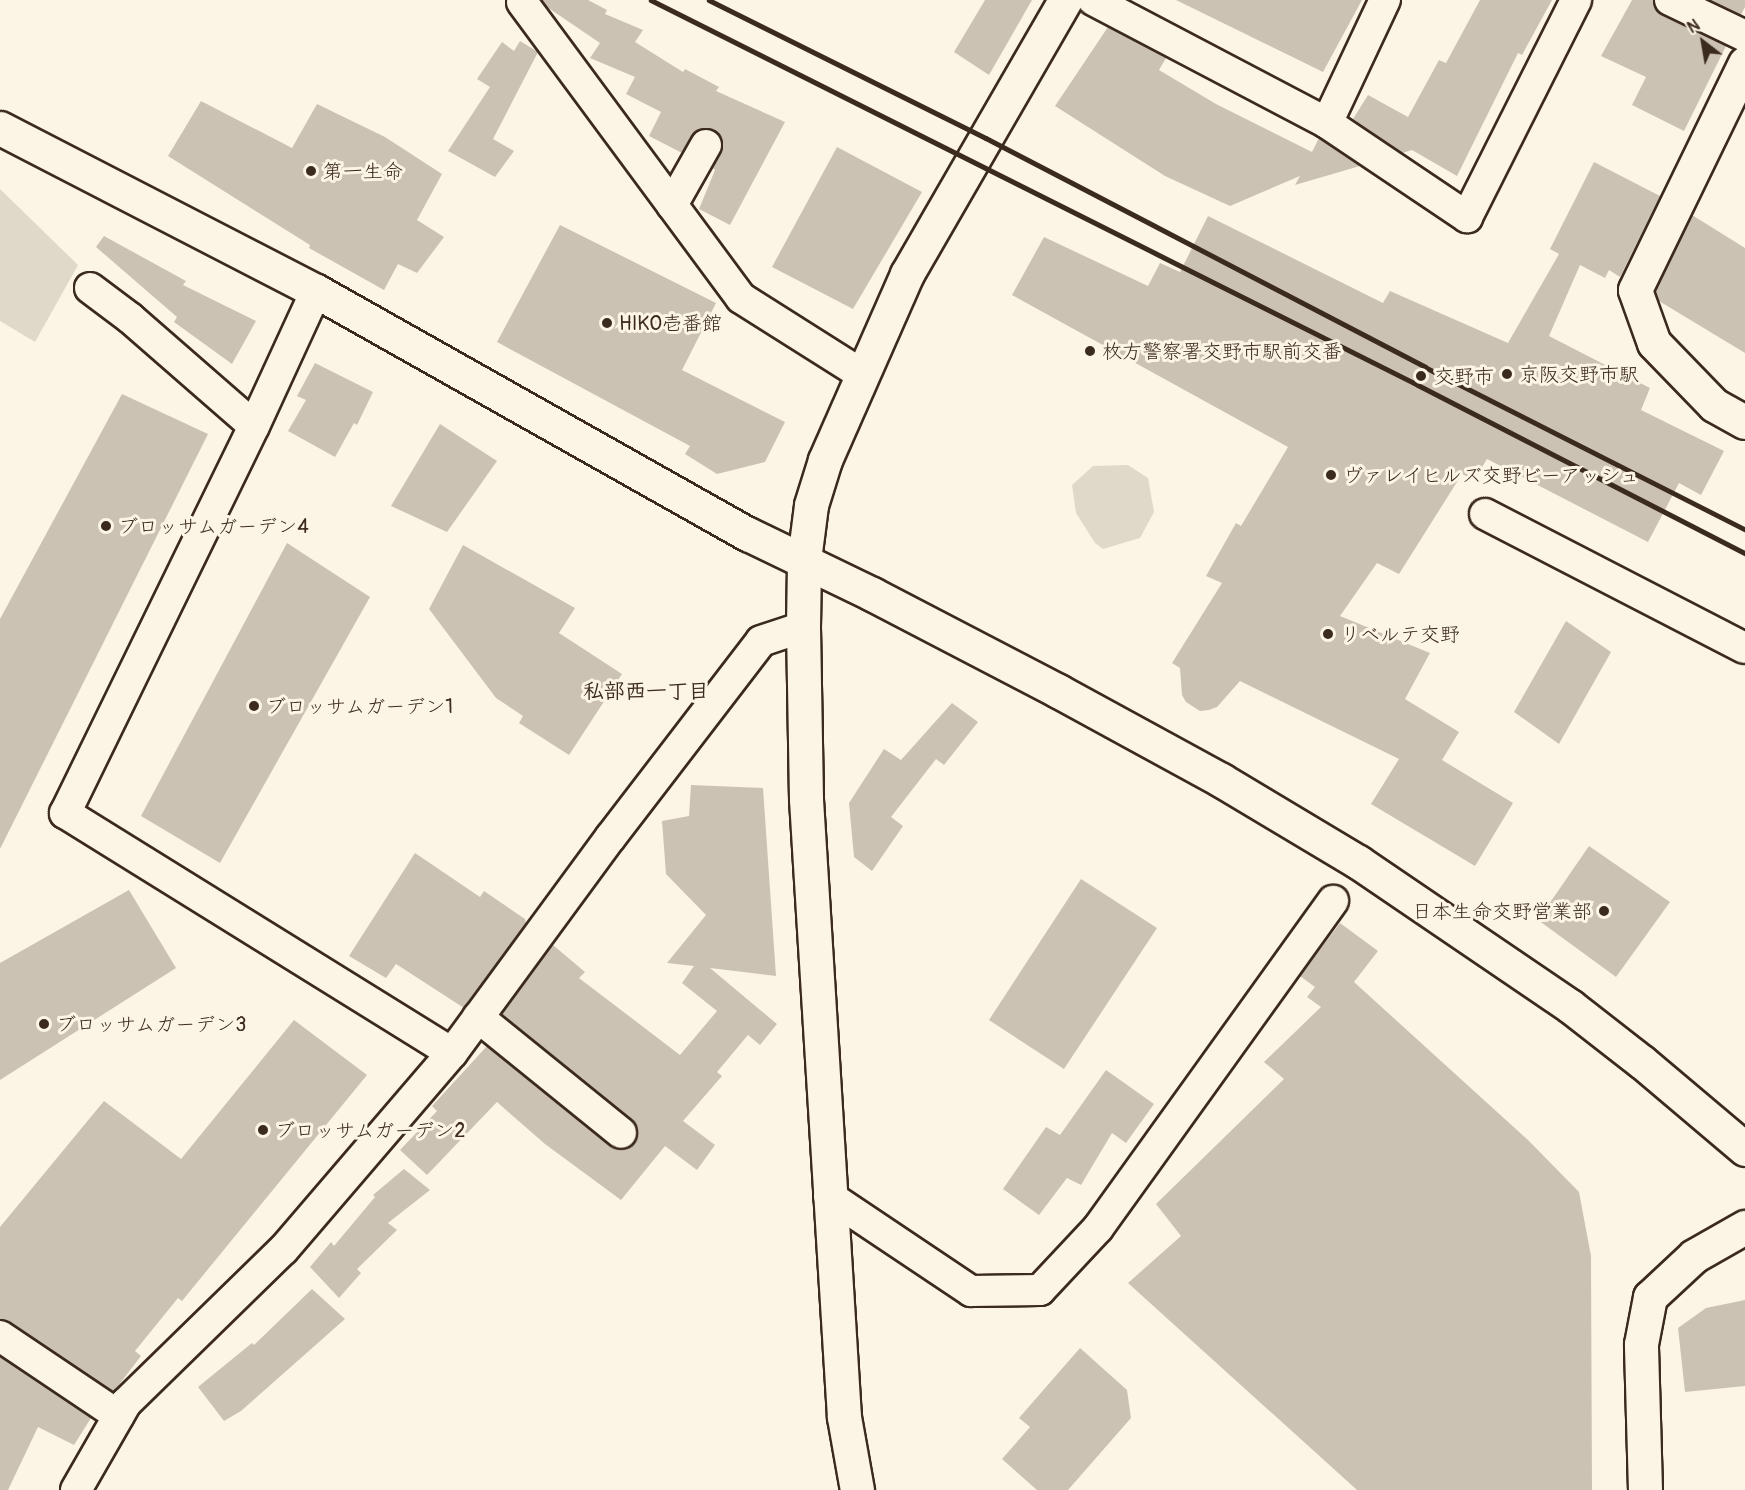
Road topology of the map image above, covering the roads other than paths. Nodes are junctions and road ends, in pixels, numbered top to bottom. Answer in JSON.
{"nodes":[{"id":1,"x":1065,"y":0,"type":"edge"},
{"id":2,"x":1093,"y":0,"type":"edge"},
{"id":3,"x":1385,"y":0,"type":"edge"},
{"id":4,"x":1576,"y":0,"type":"edge"},
{"id":5,"x":1670,"y":0,"type":"edge"},
{"id":6,"x":522,"y":2,"type":"dead end"},
{"id":7,"x":1745,"y":36,"type":"edge"},
{"id":8,"x":1745,"y":63,"type":"edge"},
{"id":9,"x":1327,"y":123,"type":"junction"},
{"id":10,"x":0,"y":128,"type":"edge"},
{"id":11,"x":706,"y":145,"type":"dead end"},
{"id":12,"x":672,"y":205,"type":"junction"},
{"id":13,"x":90,"y":288,"type":"dead end"},
{"id":14,"x":316,"y":291,"type":"junction"},
{"id":15,"x":861,"y":374,"type":"junction"},
{"id":16,"x":1745,"y":422,"type":"edge"},
{"id":17,"x":254,"y":426,"type":"junction"},
{"id":18,"x":1485,"y":514,"type":"dead end"},
{"id":19,"x":804,"y":560,"type":"junction"},
{"id":20,"x":802,"y":627,"type":"junction"},
{"id":21,"x":1745,"y":648,"type":"edge"},
{"id":22,"x":1333,"y":901,"type":"dead end"},
{"id":23,"x":478,"y":1017,"type":"junction"},
{"id":24,"x":452,"y":1053,"type":"junction"},
{"id":25,"x":621,"y":1133,"type":"dead end"},
{"id":26,"x":1745,"y":1149,"type":"edge"},
{"id":27,"x":829,"y":1196,"type":"junction"},
{"id":28,"x":1745,"y":1227,"type":"edge"},
{"id":29,"x":0,"y":1336,"type":"edge"},
{"id":30,"x":119,"y":1416,"type":"junction"},
{"id":31,"x":76,"y":1490,"type":"edge"},
{"id":32,"x":857,"y":1490,"type":"edge"},
{"id":33,"x":1645,"y":1490,"type":"edge"}],
"edges":[{"from":1,"to":15,"type":"street"},
{"from":2,"to":9,"type":"street"},
{"from":3,"to":9,"type":"street"},
{"from":4,"to":9,"type":"street"},
{"from":5,"to":7,"type":"street"},
{"from":6,"to":12,"type":"street"},
{"from":8,"to":16,"type":"street"},
{"from":10,"to":14,"type":"street"},
{"from":11,"to":12,"type":"street"},
{"from":12,"to":15,"type":"street"},
{"from":13,"to":17,"type":"street"},
{"from":14,"to":17,"type":"street"},
{"from":14,"to":19,"type":"street"},
{"from":15,"to":19,"type":"street"},
{"from":17,"to":24,"type":"street"},
{"from":18,"to":21,"type":"street"},
{"from":19,"to":20,"type":"street"},
{"from":19,"to":26,"type":"street"},
{"from":20,"to":23,"type":"street"},
{"from":20,"to":27,"type":"street"},
{"from":22,"to":27,"type":"street"},
{"from":23,"to":24,"type":"street"},
{"from":23,"to":25,"type":"street"},
{"from":24,"to":30,"type":"street"},
{"from":27,"to":32,"type":"street"},
{"from":28,"to":33,"type":"street"},
{"from":29,"to":30,"type":"street"},
{"from":30,"to":31,"type":"street"}]}
